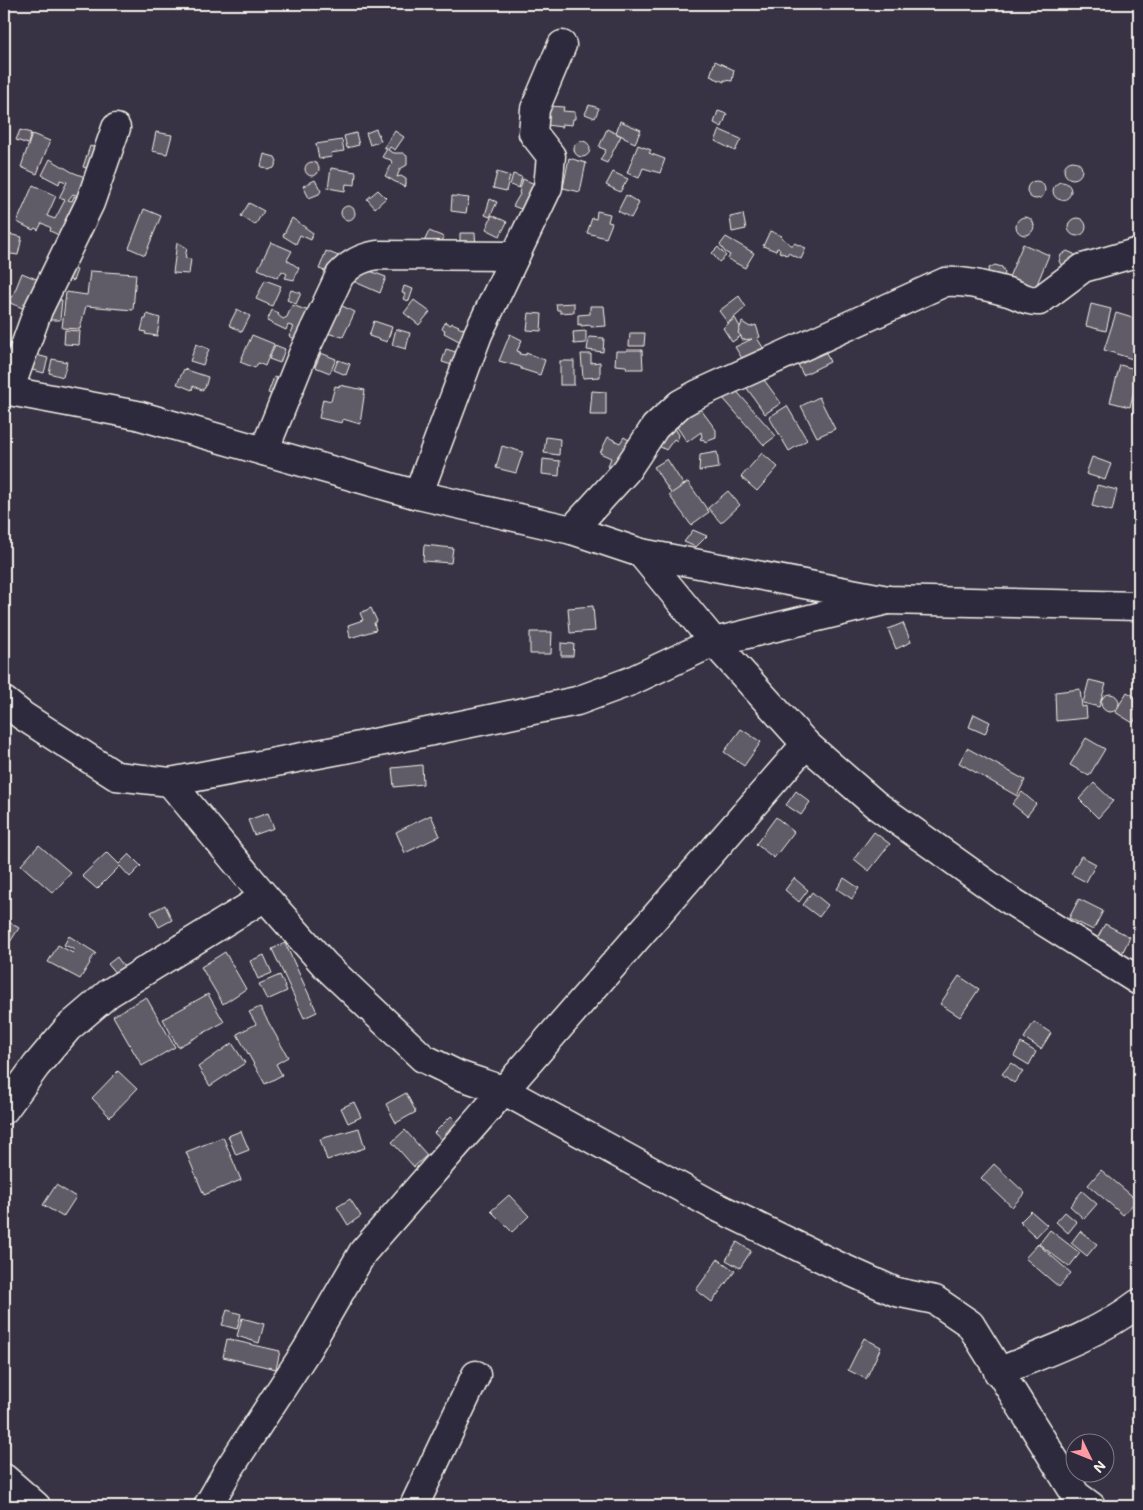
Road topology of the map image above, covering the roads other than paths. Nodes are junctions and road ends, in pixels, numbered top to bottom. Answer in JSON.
{"nodes":[{"id":1,"x":562,"y":44,"type":"dead end"},
{"id":2,"x":116,"y":128,"type":"dead end"},
{"id":3,"x":1139,"y":252,"type":"edge"},
{"id":4,"x":515,"y":256,"type":"junction"},
{"id":5,"x":6,"y":390,"type":"edge"},
{"id":6,"x":264,"y":451,"type":"junction"},
{"id":7,"x":418,"y":495,"type":"junction"},
{"id":8,"x":572,"y":530,"type":"junction"},
{"id":9,"x":641,"y":553,"type":"junction"},
{"id":10,"x":888,"y":600,"type":"junction"},
{"id":11,"x":1139,"y":606,"type":"edge"},
{"id":12,"x":714,"y":642,"type":"junction"},
{"id":13,"x":4,"y":701,"type":"edge"},
{"id":14,"x":806,"y":744,"type":"junction"},
{"id":15,"x":170,"y":782,"type":"junction"},
{"id":16,"x":265,"y":897,"type":"junction"},
{"id":17,"x":1139,"y":981,"type":"edge"},
{"id":18,"x":502,"y":1090,"type":"junction"},
{"id":19,"x":4,"y":1110,"type":"edge"},
{"id":20,"x":1139,"y":1303,"type":"edge"},
{"id":21,"x":998,"y":1372,"type":"junction"},
{"id":22,"x":476,"y":1375,"type":"dead end"},
{"id":23,"x":4,"y":1478,"type":"edge"},
{"id":24,"x":36,"y":1506,"type":"edge"},
{"id":25,"x":208,"y":1506,"type":"edge"},
{"id":26,"x":414,"y":1506,"type":"edge"},
{"id":27,"x":1091,"y":1506,"type":"edge"}],
"edges":[{"from":1,"to":4,"type":"street"},
{"from":2,"to":5,"type":"street"},
{"from":3,"to":8,"type":"street"},
{"from":4,"to":6,"type":"street"},
{"from":4,"to":7,"type":"street"},
{"from":5,"to":6,"type":"street"},
{"from":6,"to":7,"type":"street"},
{"from":7,"to":8,"type":"street"},
{"from":8,"to":9,"type":"street"},
{"from":9,"to":10,"type":"street"},
{"from":9,"to":12,"type":"street"},
{"from":10,"to":11,"type":"street"},
{"from":10,"to":12,"type":"street"},
{"from":12,"to":14,"type":"street"},
{"from":12,"to":15,"type":"street"},
{"from":13,"to":15,"type":"street"},
{"from":14,"to":17,"type":"street"},
{"from":14,"to":18,"type":"street"},
{"from":15,"to":16,"type":"street"},
{"from":16,"to":18,"type":"street"},
{"from":16,"to":19,"type":"street"},
{"from":18,"to":21,"type":"street"},
{"from":18,"to":25,"type":"street"},
{"from":20,"to":21,"type":"street"},
{"from":21,"to":27,"type":"street"},
{"from":22,"to":26,"type":"street"},
{"from":23,"to":24,"type":"street"}]}
